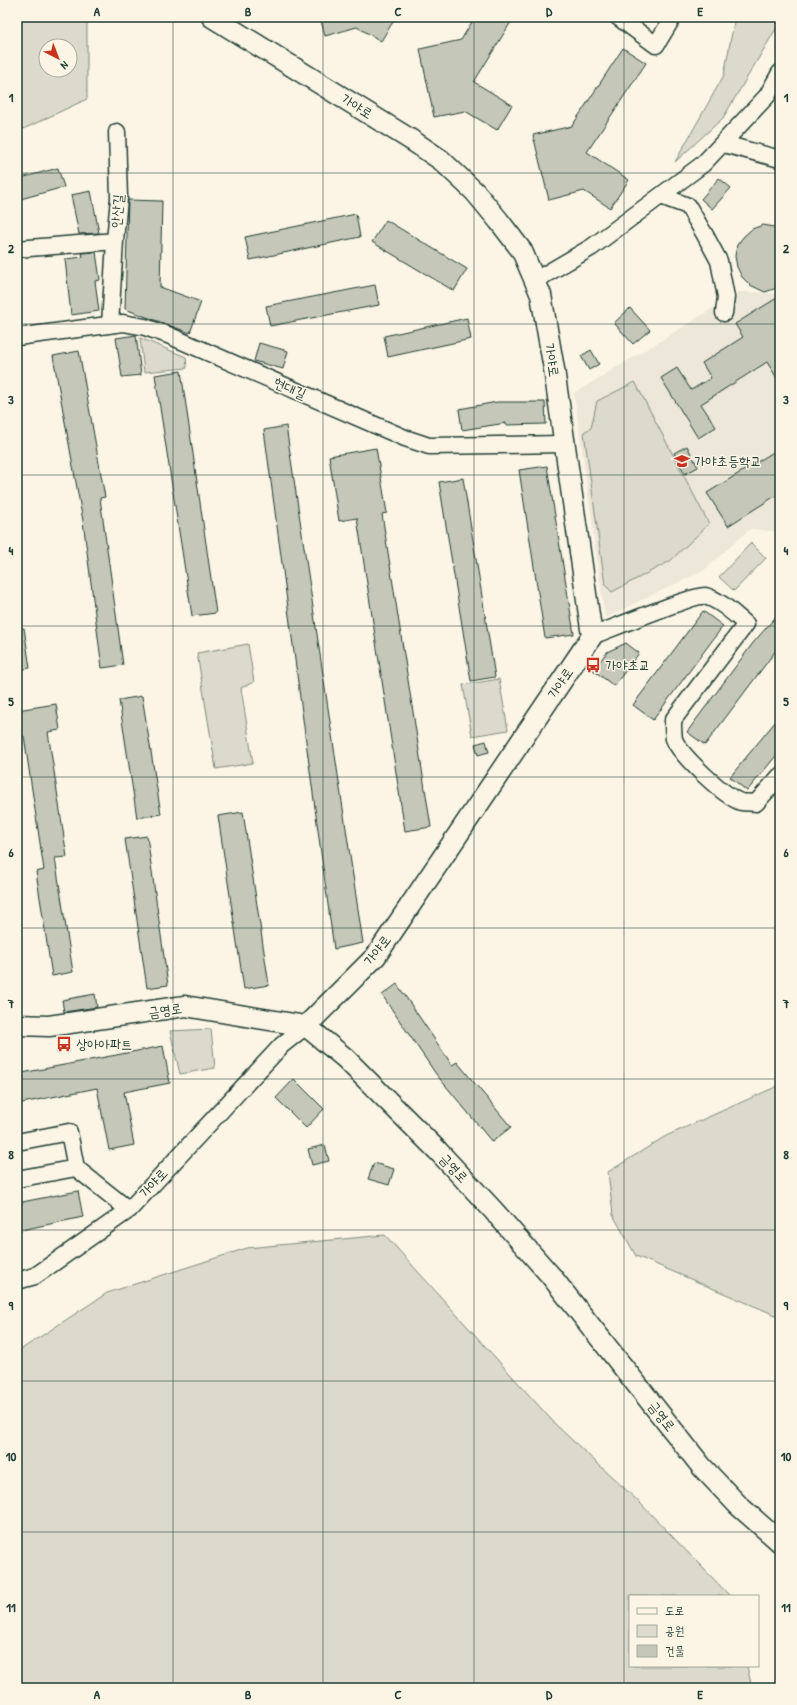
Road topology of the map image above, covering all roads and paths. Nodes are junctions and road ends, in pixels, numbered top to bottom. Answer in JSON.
{"nodes":[{"id":1,"x":212,"y":17,"type":"edge"},
{"id":2,"x":618,"y":17,"type":"edge"},
{"id":3,"x":673,"y":17,"type":"edge"},
{"id":4,"x":780,"y":74,"type":"edge"},
{"id":5,"x":117,"y":132,"type":"dead end"},
{"id":6,"x":724,"y":144,"type":"junction"},
{"id":7,"x":780,"y":159,"type":"edge"},
{"id":8,"x":661,"y":196,"type":"junction"},
{"id":9,"x":115,"y":241,"type":"junction"},
{"id":10,"x":17,"y":249,"type":"edge"},
{"id":11,"x":534,"y":281,"type":"junction"},
{"id":12,"x":724,"y":313,"type":"dead end"},
{"id":13,"x":110,"y":325,"type":"junction"},
{"id":14,"x":17,"y":337,"type":"edge"},
{"id":15,"x":564,"y":444,"type":"junction"},
{"id":16,"x":592,"y":636,"type":"junction"},
{"id":17,"x":780,"y":776,"type":"edge"},
{"id":18,"x":17,"y":1025,"type":"edge"},
{"id":19,"x":306,"y":1026,"type":"junction"},
{"id":20,"x":17,"y":1142,"type":"edge"},
{"id":21,"x":76,"y":1168,"type":"junction"},
{"id":22,"x":17,"y":1179,"type":"edge"},
{"id":23,"x":129,"y":1210,"type":"junction"},
{"id":24,"x":17,"y":1281,"type":"edge"},
{"id":25,"x":780,"y":1542,"type":"edge"}],
"edges":[{"from":1,"to":11,"type":"street","name":"가야로"},
{"from":2,"to":3,"type":"street"},
{"from":4,"to":6,"type":"street"},
{"from":5,"to":9,"type":"street","name":"안산길"},
{"from":6,"to":7,"type":"street"},
{"from":6,"to":8,"type":"street"},
{"from":8,"to":11,"type":"street"},
{"from":8,"to":12,"type":"street"},
{"from":9,"to":10,"type":"street","name":"안산길"},
{"from":9,"to":13,"type":"street"},
{"from":11,"to":15,"type":"street","name":"가야로"},
{"from":13,"to":14,"type":"street","name":"현대길"},
{"from":13,"to":15,"type":"street","name":"현대길"},
{"from":15,"to":16,"type":"street","name":"가야로"},
{"from":16,"to":17,"type":"street"},
{"from":16,"to":19,"type":"street","name":"가야로"},
{"from":18,"to":19,"type":"street","name":"금영로"},
{"from":19,"to":23,"type":"street","name":"가야로"},
{"from":19,"to":25,"type":"street","name":"금영로"},
{"from":20,"to":21,"type":"street"},
{"from":21,"to":22,"type":"street"},
{"from":21,"to":23,"type":"street"},
{"from":23,"to":24,"type":"street","name":"가야로"}]}
